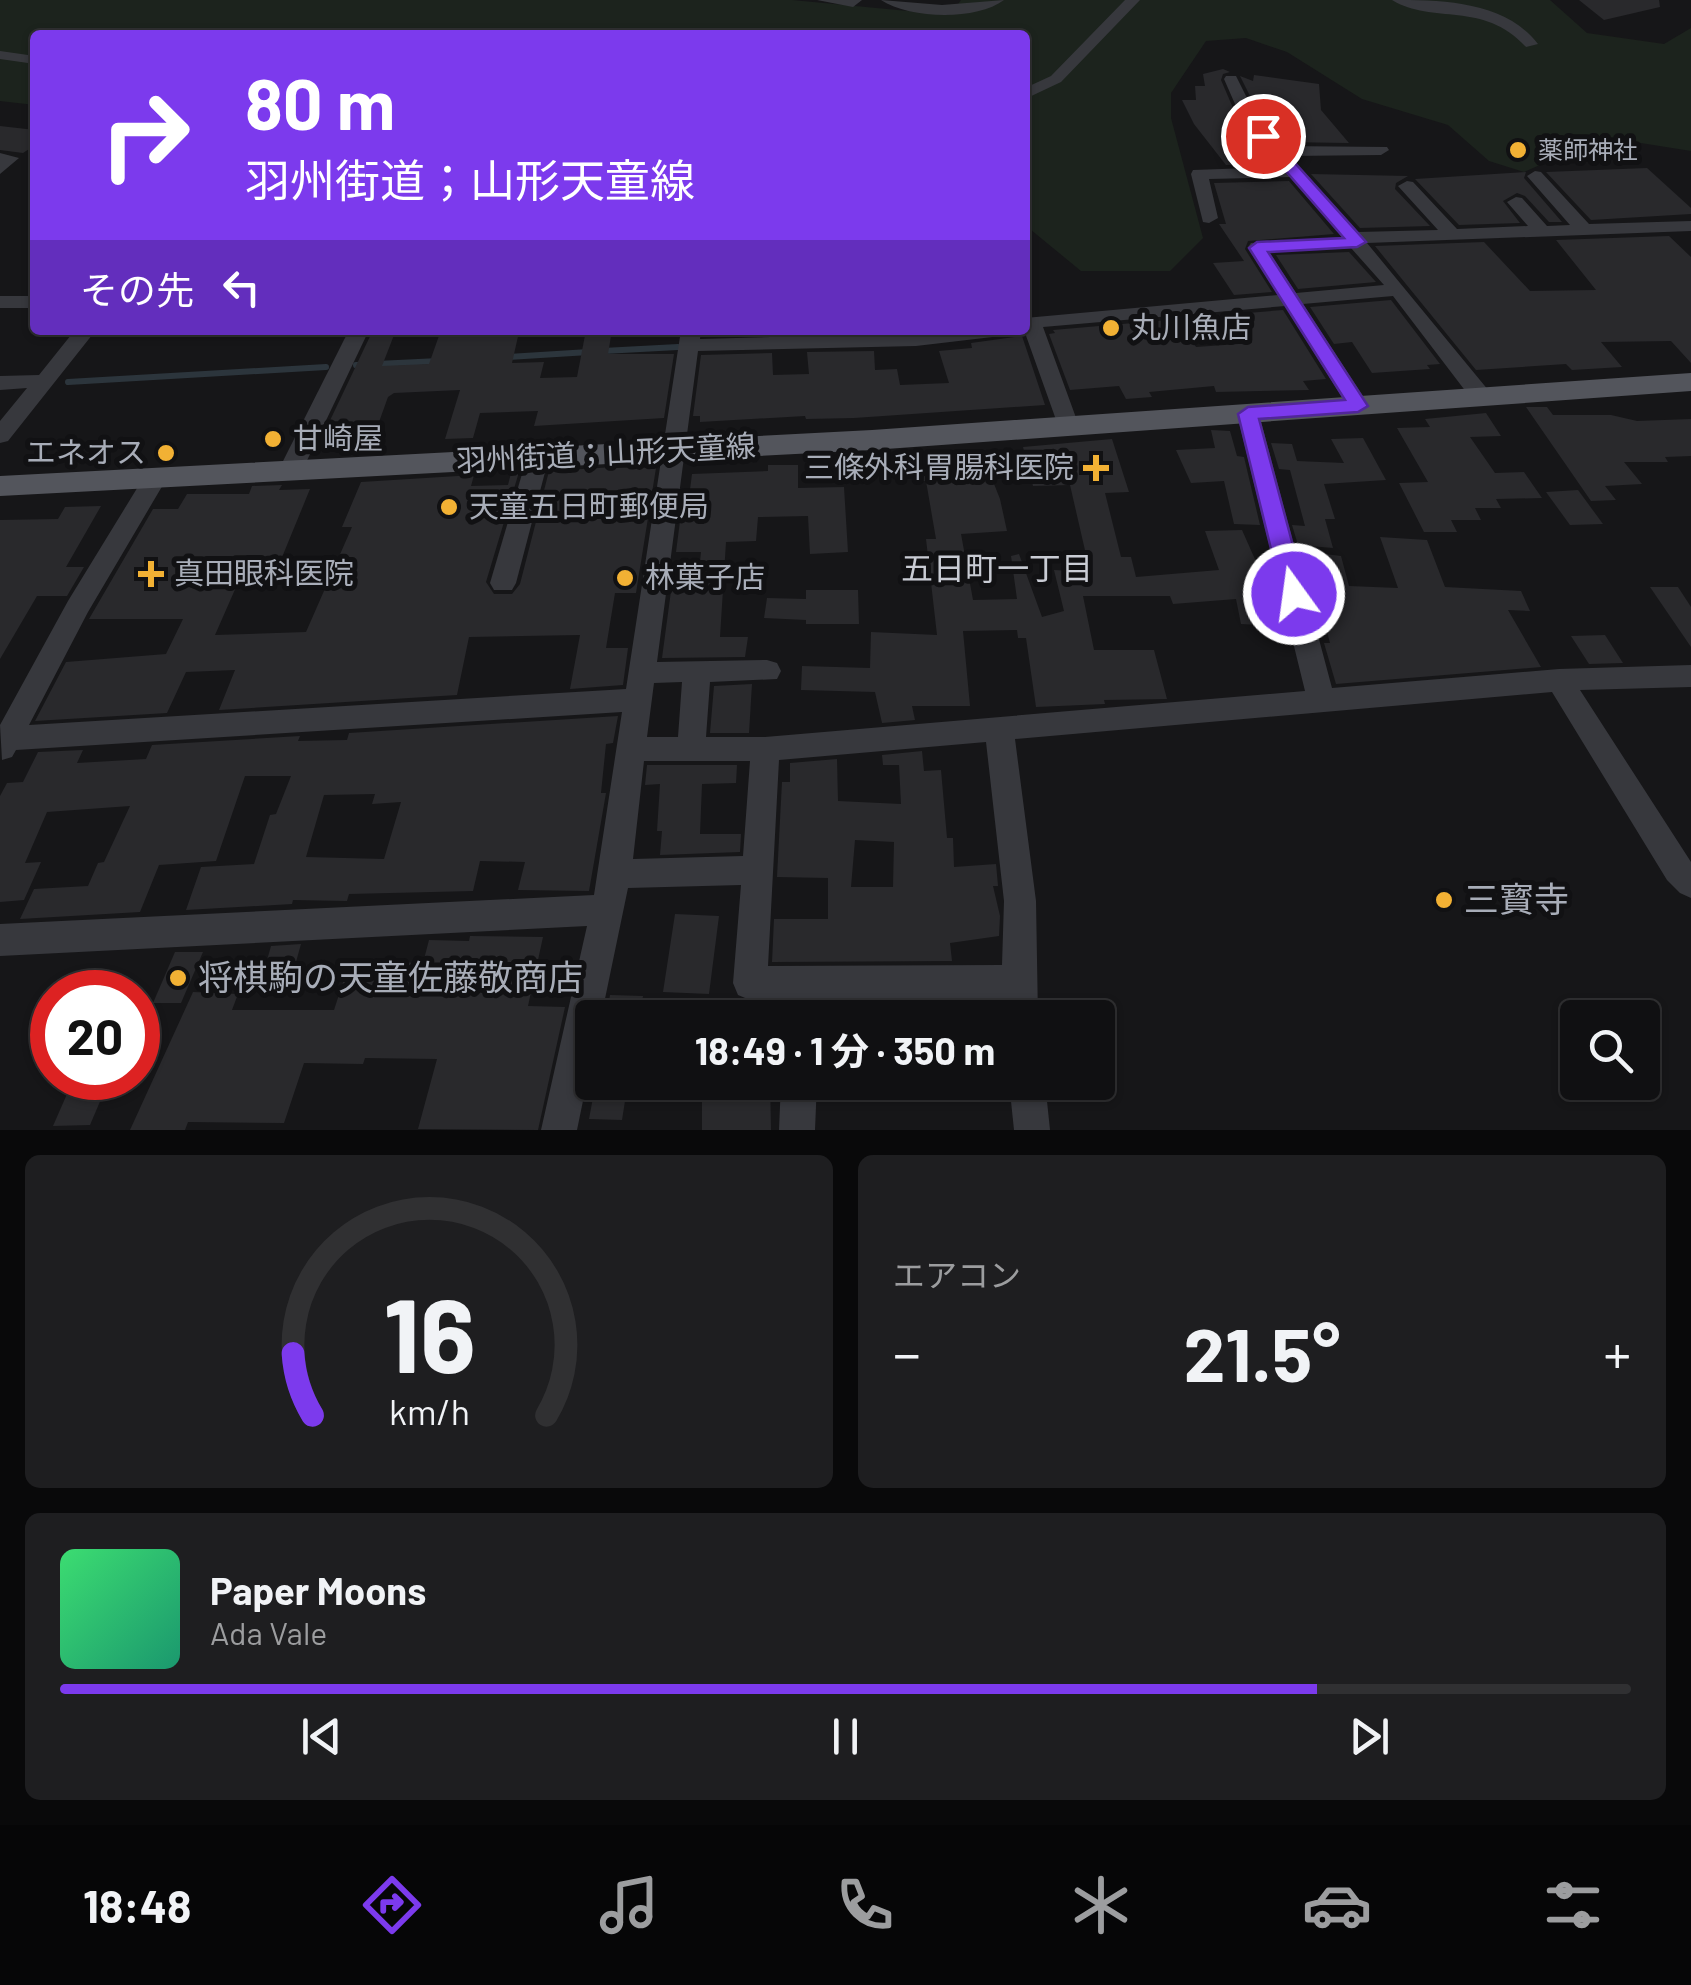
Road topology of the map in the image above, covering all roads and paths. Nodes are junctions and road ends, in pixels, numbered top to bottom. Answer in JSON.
{"nodes":[{"id":1,"x":824,"y":0,"type":"edge"},
{"id":2,"x":855,"y":0,"type":"edge"},
{"id":3,"x":888,"y":0,"type":"edge"},
{"id":4,"x":997,"y":0,"type":"edge"},
{"id":5,"x":1133,"y":0,"type":"edge"},
{"id":6,"x":1400,"y":0,"type":"edge"},
{"id":7,"x":916,"y":2,"type":"edge"},
{"id":8,"x":947,"y":4,"type":"edge"},
{"id":9,"x":1530,"y":44,"type":"dead end"},
{"id":10,"x":0,"y":55,"type":"edge"},
{"id":11,"x":30,"y":59,"type":"edge"},
{"id":12,"x":1231,"y":80,"type":"dead end"},
{"id":13,"x":1030,"y":92,"type":"edge"},
{"id":14,"x":1380,"y":150,"type":"dead end"},
{"id":15,"x":1276,"y":151,"type":"junction"},
{"id":16,"x":30,"y":160,"type":"edge"},
{"id":17,"x":4,"y":162,"type":"edge"},
{"id":18,"x":1296,"y":172,"type":"junction"},
{"id":19,"x":1535,"y":176,"type":"dead end"},
{"id":20,"x":1408,"y":186,"type":"dead end"},
{"id":21,"x":1516,"y":202,"type":"dead end"},
{"id":22,"x":1209,"y":218,"type":"dead end"},
{"id":23,"x":1691,"y":226,"type":"edge"},
{"id":24,"x":1583,"y":229,"type":"junction"},
{"id":25,"x":1542,"y":230,"type":"junction"},
{"id":26,"x":1451,"y":234,"type":"junction"},
{"id":27,"x":1356,"y":240,"type":"junction"},
{"id":28,"x":1398,"y":290,"type":"junction"},
{"id":29,"x":1290,"y":298,"type":"junction"},
{"id":30,"x":1030,"y":323,"type":"edge"},
{"id":31,"x":1030,"y":328,"type":"edge"},
{"id":32,"x":82,"y":335,"type":"edge"},
{"id":33,"x":356,"y":335,"type":"edge"},
{"id":34,"x":959,"y":335,"type":"edge"},
{"id":35,"x":690,"y":338,"type":"edge"},
{"id":36,"x":42,"y":382,"type":"junction"},
{"id":37,"x":1691,"y":382,"type":"edge"},
{"id":38,"x":0,"y":383,"type":"edge"},
{"id":39,"x":1481,"y":396,"type":"junction"},
{"id":40,"x":1358,"y":406,"type":"junction"},
{"id":41,"x":1248,"y":414,"type":"junction"},
{"id":42,"x":1068,"y":426,"type":"junction"},
{"id":43,"x":0,"y":436,"type":"edge"},
{"id":44,"x":672,"y":450,"type":"junction"},
{"id":45,"x":538,"y":457,"type":"junction"},
{"id":46,"x":290,"y":471,"type":"junction"},
{"id":47,"x":154,"y":478,"type":"junction"},
{"id":48,"x":0,"y":486,"type":"edge"},
{"id":49,"x":502,"y":583,"type":"dead end"},
{"id":50,"x":697,"y":671,"type":"junction"},
{"id":51,"x":767,"y":671,"type":"dead end"},
{"id":52,"x":1691,"y":676,"type":"edge"},
{"id":53,"x":1560,"y":680,"type":"junction"},
{"id":54,"x":640,"y":686,"type":"junction"},
{"id":55,"x":1322,"y":702,"type":"junction"},
{"id":56,"x":999,"y":728,"type":"junction"},
{"id":57,"x":2,"y":743,"type":"edge"},
{"id":58,"x":691,"y":748,"type":"junction"},
{"id":59,"x":632,"y":749,"type":"junction"},
{"id":60,"x":765,"y":749,"type":"junction"},
{"id":61,"x":758,"y":870,"type":"junction"},
{"id":62,"x":616,"y":874,"type":"junction"},
{"id":63,"x":1691,"y":884,"type":"edge"},
{"id":64,"x":608,"y":910,"type":"junction"},
{"id":65,"x":0,"y":940,"type":"edge"},
{"id":66,"x":1018,"y":981,"type":"junction"},
{"id":67,"x":802,"y":1000,"type":"edge"},
{"id":68,"x":1020,"y":1000,"type":"edge"},
{"id":69,"x":798,"y":1100,"type":"edge"},
{"id":70,"x":1030,"y":1100,"type":"edge"},
{"id":71,"x":559,"y":1130,"type":"edge"},
{"id":72,"x":797,"y":1130,"type":"edge"},
{"id":73,"x":1032,"y":1130,"type":"edge"}],
"edges":[{"from":1,"to":2,"type":"street"},
{"from":3,"to":7,"type":"street"},
{"from":4,"to":8,"type":"street"},
{"from":5,"to":13,"type":"street"},
{"from":6,"to":9,"type":"street"},
{"from":7,"to":8,"type":"street"},
{"from":10,"to":11,"type":"street"},
{"from":12,"to":15,"type":"street"},
{"from":14,"to":15,"type":"street"},
{"from":15,"to":18,"type":"street"},
{"from":16,"to":17,"type":"street"},
{"from":18,"to":22,"type":"street"},
{"from":18,"to":27,"type":"street"},
{"from":19,"to":24,"type":"street"},
{"from":20,"to":26,"type":"street"},
{"from":21,"to":25,"type":"street"},
{"from":23,"to":24,"type":"street"},
{"from":24,"to":25,"type":"street"},
{"from":25,"to":26,"type":"street"},
{"from":26,"to":27,"type":"street"},
{"from":27,"to":28,"type":"street"},
{"from":27,"to":29,"type":"street"},
{"from":28,"to":29,"type":"street"},
{"from":28,"to":39,"type":"street"},
{"from":29,"to":30,"type":"street"},
{"from":29,"to":40,"type":"street"},
{"from":31,"to":42,"type":"street"},
{"from":32,"to":36,"type":"street"},
{"from":33,"to":46,"type":"street"},
{"from":34,"to":35,"type":"street"},
{"from":35,"to":44,"type":"street"},
{"from":36,"to":38,"type":"street"},
{"from":36,"to":43,"type":"street"},
{"from":37,"to":39,"type":"main road","name":"羽州街道；山形天童線"},
{"from":39,"to":40,"type":"main road","name":"羽州街道；山形天童線"},
{"from":40,"to":41,"type":"main road","name":"羽州街道；山形天童線"},
{"from":41,"to":42,"type":"main road","name":"羽州街道；山形天童線"},
{"from":41,"to":55,"type":"street"},
{"from":42,"to":44,"type":"main road","name":"羽州街道；山形天童線"},
{"from":44,"to":45,"type":"main road","name":"羽州街道；山形天童線"},
{"from":44,"to":54,"type":"street"},
{"from":45,"to":46,"type":"main road","name":"羽州街道；山形天童線"},
{"from":45,"to":49,"type":"street"},
{"from":46,"to":47,"type":"main road","name":"羽州街道；山形天童線"},
{"from":47,"to":48,"type":"main road","name":"羽州街道；山形天童線"},
{"from":47,"to":57,"type":"street"},
{"from":50,"to":51,"type":"street"},
{"from":50,"to":54,"type":"street"},
{"from":50,"to":58,"type":"street"},
{"from":52,"to":53,"type":"street"},
{"from":53,"to":55,"type":"street"},
{"from":53,"to":63,"type":"street"},
{"from":54,"to":57,"type":"street"},
{"from":54,"to":59,"type":"street"},
{"from":55,"to":56,"type":"street"},
{"from":56,"to":60,"type":"street"},
{"from":56,"to":66,"type":"street"},
{"from":58,"to":59,"type":"street"},
{"from":58,"to":60,"type":"street"},
{"from":59,"to":62,"type":"street"},
{"from":60,"to":61,"type":"street"},
{"from":61,"to":62,"type":"street"},
{"from":61,"to":67,"type":"street"},
{"from":62,"to":64,"type":"street"},
{"from":64,"to":65,"type":"street"},
{"from":64,"to":71,"type":"street"},
{"from":66,"to":67,"type":"street"},
{"from":66,"to":68,"type":"street"},
{"from":69,"to":72,"type":"street"},
{"from":70,"to":73,"type":"street"}]}
